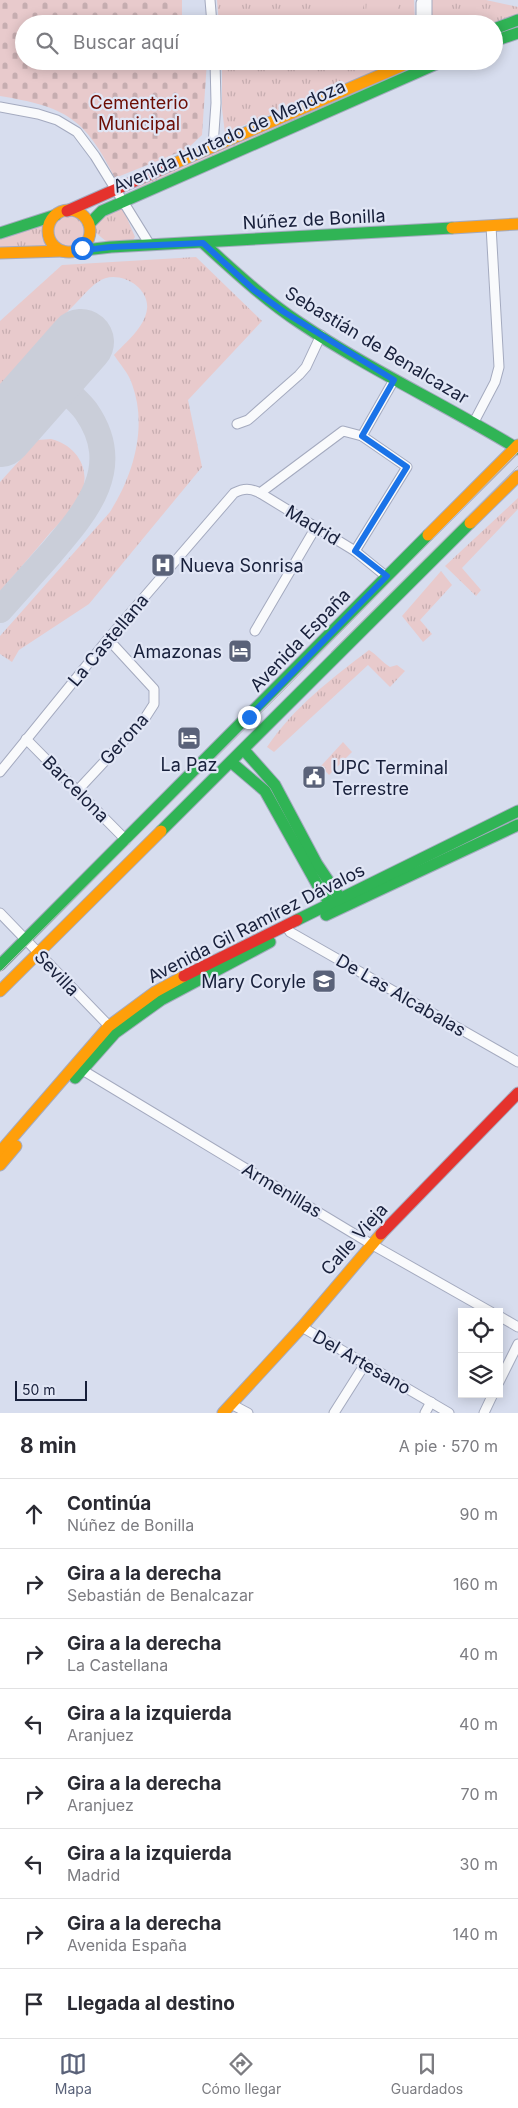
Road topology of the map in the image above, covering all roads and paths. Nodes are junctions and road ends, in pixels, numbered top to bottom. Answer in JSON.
{"nodes":[{"id":1,"x":210,"y":0,"type":"edge"},
{"id":2,"x":421,"y":0,"type":"edge"},
{"id":3,"x":427,"y":0,"type":"edge"},
{"id":4,"x":211,"y":15,"type":"edge"},
{"id":5,"x":421,"y":15,"type":"edge"},
{"id":6,"x":427,"y":15,"type":"edge"},
{"id":7,"x":518,"y":20,"type":"edge"},
{"id":8,"x":503,"y":26,"type":"edge"},
{"id":9,"x":518,"y":33,"type":"edge"},
{"id":10,"x":503,"y":38,"type":"edge"},
{"id":11,"x":215,"y":70,"type":"edge"},
{"id":12,"x":392,"y":70,"type":"edge"},
{"id":13,"x":416,"y":70,"type":"edge"},
{"id":14,"x":0,"y":107,"type":"edge"},
{"id":15,"x":214,"y":146,"type":"junction"},
{"id":16,"x":115,"y":190,"type":"junction"},
{"id":17,"x":123,"y":202,"type":"junction"},
{"id":18,"x":62,"y":213,"type":"junction"},
{"id":19,"x":518,"y":224,"type":"edge"},
{"id":20,"x":491,"y":226,"type":"junction"},
{"id":21,"x":89,"y":228,"type":"junction"},
{"id":22,"x":0,"y":232,"type":"edge"},
{"id":23,"x":203,"y":243,"type":"junction"},
{"id":24,"x":150,"y":245,"type":"junction"},
{"id":25,"x":111,"y":247,"type":"junction"},
{"id":26,"x":63,"y":251,"type":"junction"},
{"id":27,"x":76,"y":251,"type":"junction"},
{"id":28,"x":0,"y":253,"type":"edge"},
{"id":29,"x":321,"y":335,"type":"junction"},
{"id":30,"x":394,"y":380,"type":"junction"},
{"id":31,"x":474,"y":422,"type":"junction"},
{"id":32,"x":237,"y":424,"type":"dead end"},
{"id":33,"x":362,"y":436,"type":"junction"},
{"id":34,"x":517,"y":447,"type":"edge"},
{"id":35,"x":518,"y":476,"type":"edge"},
{"id":36,"x":260,"y":493,"type":"junction"},
{"id":37,"x":316,"y":526,"type":"junction"},
{"id":38,"x":355,"y":551,"type":"junction"},
{"id":39,"x":387,"y":576,"type":"junction"},
{"id":40,"x":255,"y":631,"type":"dead end"},
{"id":41,"x":108,"y":639,"type":"junction"},
{"id":42,"x":26,"y":739,"type":"junction"},
{"id":43,"x":244,"y":750,"type":"junction"},
{"id":44,"x":231,"y":762,"type":"junction"},
{"id":45,"x":0,"y":772,"type":"edge"},
{"id":46,"x":77,"y":791,"type":"junction"},
{"id":47,"x":518,"y":811,"type":"edge"},
{"id":48,"x":518,"y":825,"type":"edge"},
{"id":49,"x":126,"y":840,"type":"junction"},
{"id":50,"x":338,"y":905,"type":"junction"},
{"id":51,"x":0,"y":913,"type":"edge"},
{"id":52,"x":288,"y":929,"type":"junction"},
{"id":53,"x":25,"y":940,"type":"junction"},
{"id":54,"x":38,"y":953,"type":"junction"},
{"id":55,"x":0,"y":965,"type":"edge"},
{"id":56,"x":0,"y":991,"type":"edge"},
{"id":57,"x":112,"y":1029,"type":"junction"},
{"id":58,"x":518,"y":1062,"type":"edge"},
{"id":59,"x":78,"y":1068,"type":"junction"},
{"id":60,"x":518,"y":1093,"type":"edge"},
{"id":61,"x":0,"y":1152,"type":"edge"},
{"id":62,"x":0,"y":1165,"type":"edge"},
{"id":63,"x":371,"y":1244,"type":"junction"},
{"id":64,"x":484,"y":1308,"type":"edge"},
{"id":65,"x":503,"y":1318,"type":"edge"},
{"id":66,"x":302,"y":1327,"type":"junction"},
{"id":67,"x":518,"y":1327,"type":"edge"},
{"id":68,"x":518,"y":1344,"type":"edge"},
{"id":69,"x":365,"y":1364,"type":"junction"},
{"id":70,"x":503,"y":1374,"type":"edge"},
{"id":71,"x":491,"y":1398,"type":"edge"},
{"id":72,"x":431,"y":1402,"type":"junction"},
{"id":73,"x":231,"y":1404,"type":"junction"},
{"id":74,"x":223,"y":1413,"type":"edge"},
{"id":75,"x":248,"y":1413,"type":"edge"},
{"id":76,"x":334,"y":1413,"type":"edge"},
{"id":77,"x":425,"y":1413,"type":"edge"},
{"id":78,"x":449,"y":1413,"type":"edge"},
{"id":79,"x":484,"y":1413,"type":"edge"}],
"edges":[{"from":1,"to":4,"type":"street"},
{"from":2,"to":5,"type":"street"},
{"from":3,"to":6,"type":"street"},
{"from":7,"to":8,"type":"main road"},
{"from":9,"to":10,"type":"main road"},
{"from":11,"to":15,"type":"street"},
{"from":12,"to":15,"type":"main road","name":"Avenida Hurtado de Mendoza"},
{"from":13,"to":17,"type":"main road","name":"Avenida Hurtado de Mendoza"},
{"from":14,"to":16,"type":"street"},
{"from":15,"to":16,"type":"main road","name":"Avenida Hurtado de Mendoza"},
{"from":16,"to":17,"type":"street"},
{"from":16,"to":18,"type":"main road","name":"Avenida Hurtado de Mendoza"},
{"from":17,"to":21,"type":"main road","name":"Avenida Hurtado de Mendoza"},
{"from":17,"to":24,"type":"street"},
{"from":18,"to":21,"type":"main road"},
{"from":18,"to":22,"type":"main road","name":"Avenida Hurtado de Mendoza"},
{"from":18,"to":26,"type":"main road"},
{"from":19,"to":20,"type":"main road","name":"Núñez de Bonilla"},
{"from":20,"to":23,"type":"main road","name":"Núñez de Bonilla"},
{"from":20,"to":31,"type":"street"},
{"from":21,"to":25,"type":"main road"},
{"from":21,"to":27,"type":"main road"},
{"from":23,"to":24,"type":"main road","name":"Núñez de Bonilla"},
{"from":23,"to":29,"type":"main road","name":"Sebastián de Benalcazar"},
{"from":24,"to":25,"type":"main road","name":"Núñez de Bonilla"},
{"from":25,"to":27,"type":"main road","name":"Núñez de Bonilla"},
{"from":26,"to":27,"type":"main road"},
{"from":26,"to":28,"type":"main road"},
{"from":29,"to":30,"type":"main road","name":"Sebastián de Benalcazar"},
{"from":29,"to":32,"type":"street"},
{"from":30,"to":31,"type":"main road","name":"Sebastián de Benalcazar"},
{"from":30,"to":33,"type":"street"},
{"from":31,"to":34,"type":"main road","name":"Sebastián de Benalcazar"},
{"from":33,"to":36,"type":"street"},
{"from":33,"to":38,"type":"street"},
{"from":34,"to":39,"type":"main road","name":"Avenida España"},
{"from":35,"to":43,"type":"main road"},
{"from":36,"to":37,"type":"street","name":"Madrid"},
{"from":36,"to":41,"type":"street","name":"La Castellana"},
{"from":37,"to":38,"type":"street","name":"Madrid"},
{"from":37,"to":40,"type":"street"},
{"from":38,"to":39,"type":"street","name":"Madrid"},
{"from":39,"to":49,"type":"main road","name":"Avenida España"},
{"from":41,"to":42,"type":"street","name":"La Castellana"},
{"from":41,"to":46,"type":"street","name":"Gerona"},
{"from":42,"to":45,"type":"street","name":"La Castellana"},
{"from":42,"to":46,"type":"street","name":"Barcelona"},
{"from":43,"to":44,"type":"main road"},
{"from":43,"to":50,"type":"main road"},
{"from":44,"to":50,"type":"main road"},
{"from":44,"to":54,"type":"main road"},
{"from":46,"to":49,"type":"street","name":"Barcelona"},
{"from":47,"to":50,"type":"main road","name":"Avenida Gil Ramírez Dávalos"},
{"from":48,"to":50,"type":"main road","name":"Avenida Gil Ramírez Dávalos"},
{"from":49,"to":53,"type":"main road","name":"Avenida España"},
{"from":50,"to":52,"type":"main road","name":"Avenida Gil Ramírez Dávalos"},
{"from":51,"to":53,"type":"street","name":"Sevilla"},
{"from":52,"to":57,"type":"main road","name":"Avenida Gil Ramírez Dávalos"},
{"from":52,"to":58,"type":"street","name":"De Las Alcabalas"},
{"from":53,"to":54,"type":"street","name":"Sevilla"},
{"from":53,"to":55,"type":"main road","name":"Avenida España"},
{"from":54,"to":56,"type":"main road"},
{"from":54,"to":57,"type":"street","name":"Sevilla"},
{"from":57,"to":59,"type":"main road","name":"Avenida Gil Ramírez Dávalos"},
{"from":59,"to":61,"type":"main road","name":"Avenida Gil Ramírez Dávalos"},
{"from":59,"to":62,"type":"main road","name":"Avenida Gil Ramírez Dávalos"},
{"from":59,"to":63,"type":"street","name":"Armenillas"},
{"from":60,"to":63,"type":"main road","name":"Calle Vieja"},
{"from":63,"to":64,"type":"street","name":"Armenillas"},
{"from":63,"to":66,"type":"main road","name":"Calle Vieja"},
{"from":65,"to":67,"type":"street"},
{"from":66,"to":69,"type":"street","name":"Del Artesano"},
{"from":66,"to":73,"type":"main road","name":"Calle Vieja"},
{"from":68,"to":70,"type":"street"},
{"from":69,"to":72,"type":"street","name":"Del Artesano"},
{"from":69,"to":76,"type":"street"},
{"from":71,"to":79,"type":"street"},
{"from":72,"to":77,"type":"street"},
{"from":72,"to":78,"type":"street","name":"Del Artesano"},
{"from":73,"to":74,"type":"main road","name":"Calle Vieja"},
{"from":73,"to":75,"type":"street"}]}
